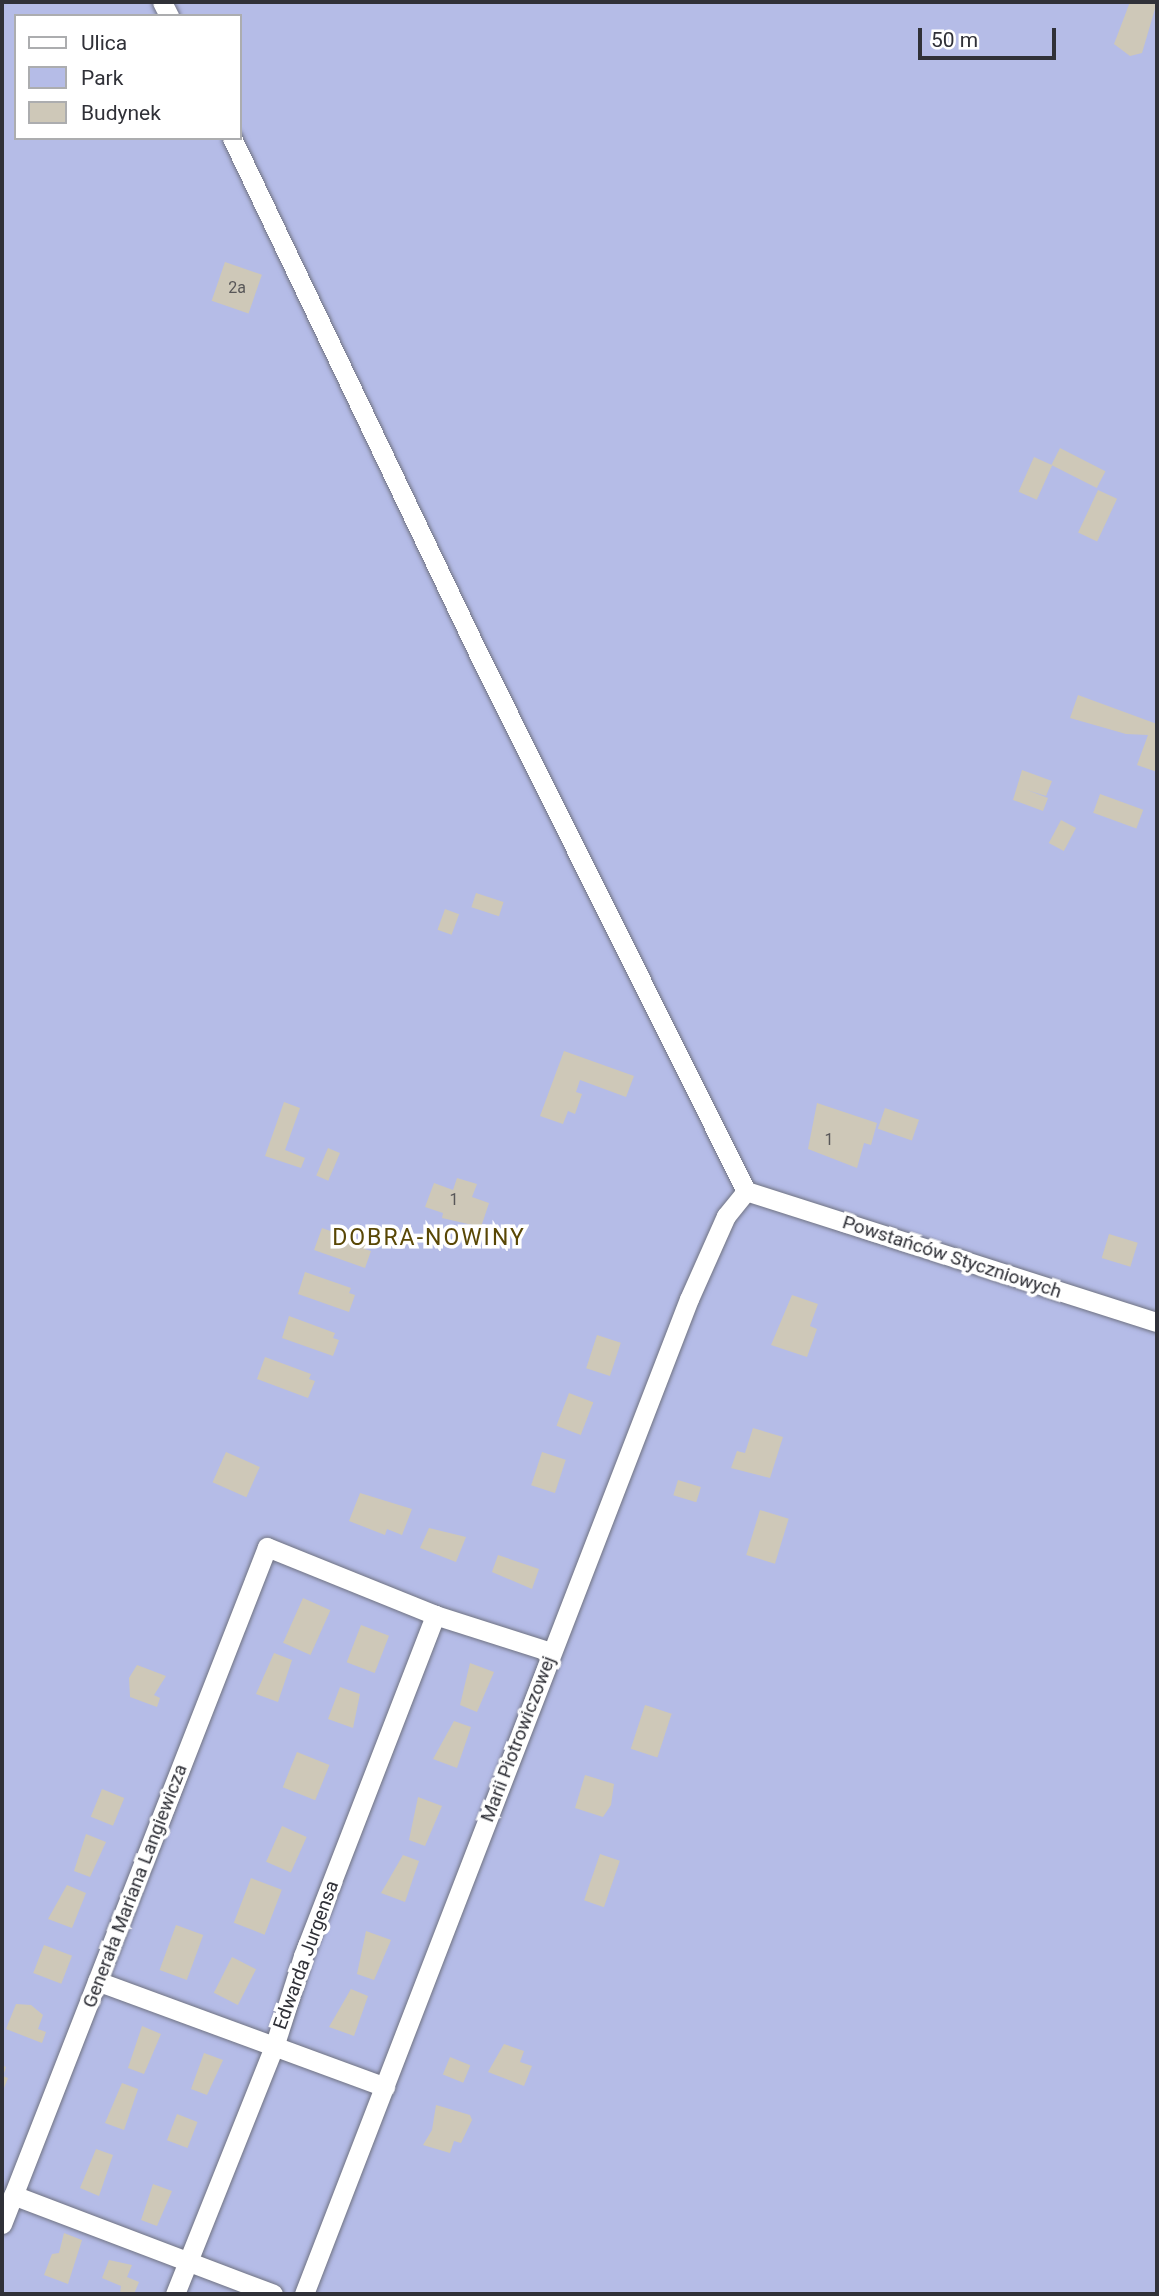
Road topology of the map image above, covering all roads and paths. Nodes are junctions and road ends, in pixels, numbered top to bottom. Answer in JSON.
{"nodes":[{"id":1,"x":233,"y":140,"type":"edge"},
{"id":2,"x":746,"y":1191,"type":"junction"},
{"id":3,"x":1157,"y":1322,"type":"edge"},
{"id":4,"x":435,"y":1615,"type":"junction"},
{"id":5,"x":551,"y":1652,"type":"junction"},
{"id":6,"x":97,"y":1981,"type":"junction"},
{"id":7,"x":274,"y":2047,"type":"junction"},
{"id":8,"x":385,"y":2087,"type":"junction"},
{"id":9,"x":13,"y":2195,"type":"junction"},
{"id":10,"x":2,"y":2224,"type":"edge"},
{"id":11,"x":188,"y":2262,"type":"junction"},
{"id":12,"x":175,"y":2294,"type":"edge"},
{"id":13,"x":273,"y":2294,"type":"edge"},
{"id":14,"x":304,"y":2294,"type":"edge"}],
"edges":[{"from":1,"to":2,"type":"street"},
{"from":2,"to":3,"type":"street","name":"Powstańców Styczniowych"},
{"from":2,"to":5,"type":"street","name":"Marii Piotrowiczowej"},
{"from":4,"to":5,"type":"street"},
{"from":4,"to":6,"type":"street","name":"Generała Mariana Langiewicza"},
{"from":4,"to":7,"type":"street","name":"Edwarda Jurgensa"},
{"from":5,"to":8,"type":"street","name":"Marii Piotrowiczowej"},
{"from":6,"to":7,"type":"street"},
{"from":6,"to":9,"type":"street","name":"Generała Mariana Langiewicza"},
{"from":7,"to":8,"type":"street"},
{"from":7,"to":11,"type":"street","name":"Edwarda Jurgensa"},
{"from":8,"to":14,"type":"street","name":"Marii Piotrowiczowej"},
{"from":9,"to":10,"type":"street","name":"Generała Mariana Langiewicza"},
{"from":9,"to":11,"type":"street"},
{"from":11,"to":12,"type":"street","name":"Edwarda Jurgensa"},
{"from":11,"to":13,"type":"street"}]}
